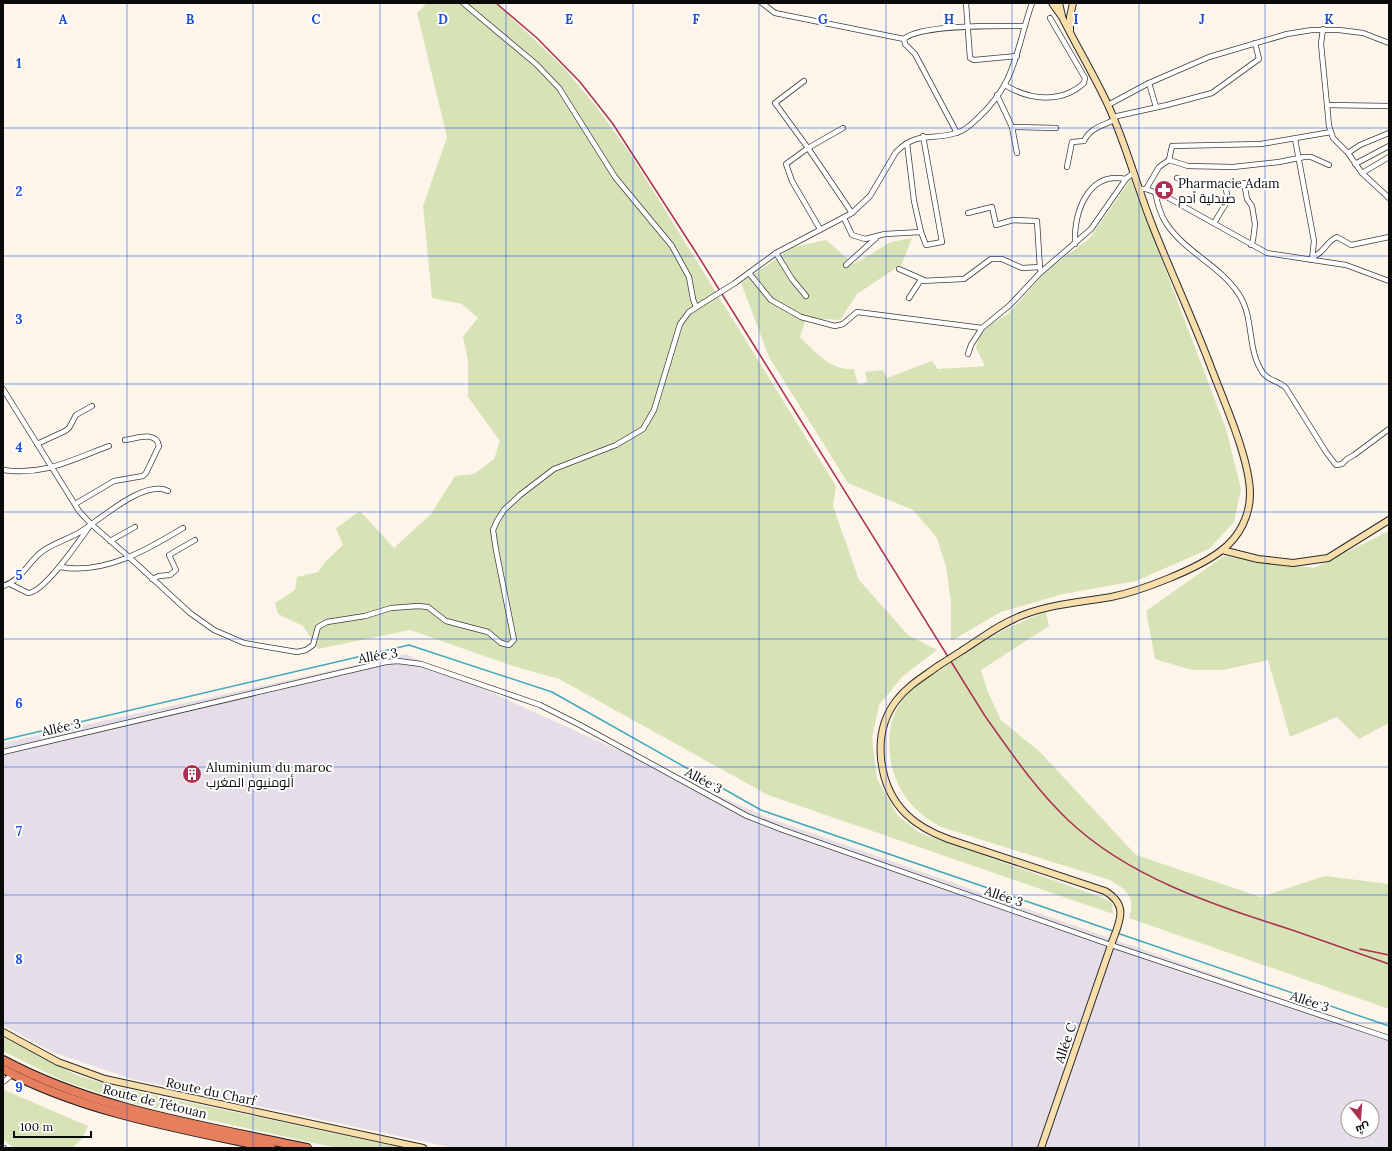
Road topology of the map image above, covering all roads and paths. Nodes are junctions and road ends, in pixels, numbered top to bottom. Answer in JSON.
{"nodes":[{"id":1,"x":463,"y":3,"type":"edge"},
{"id":2,"x":762,"y":3,"type":"edge"},
{"id":3,"x":966,"y":3,"type":"edge"},
{"id":4,"x":1032,"y":3,"type":"edge"},
{"id":5,"x":1052,"y":3,"type":"edge"},
{"id":6,"x":1059,"y":3,"type":"edge"},
{"id":7,"x":1073,"y":3,"type":"edge"},
{"id":8,"x":1062,"y":17,"type":"junction"},
{"id":9,"x":1050,"y":18,"type":"dead end"},
{"id":10,"x":1025,"y":26,"type":"junction"},
{"id":11,"x":967,"y":27,"type":"junction"},
{"id":12,"x":1322,"y":29,"type":"junction"},
{"id":13,"x":1070,"y":33,"type":"junction"},
{"id":14,"x":904,"y":40,"type":"junction"},
{"id":15,"x":1255,"y":43,"type":"junction"},
{"id":16,"x":1389,"y":43,"type":"edge"},
{"id":17,"x":1017,"y":56,"type":"junction"},
{"id":18,"x":1087,"y":64,"type":"junction"},
{"id":19,"x":1079,"y":68,"type":"junction"},
{"id":20,"x":804,"y":81,"type":"dead end"},
{"id":21,"x":1149,"y":83,"type":"junction"},
{"id":22,"x":1005,"y":85,"type":"junction"},
{"id":23,"x":997,"y":95,"type":"junction"},
{"id":24,"x":1108,"y":105,"type":"junction"},
{"id":25,"x":1327,"y":105,"type":"junction"},
{"id":26,"x":1389,"y":106,"type":"edge"},
{"id":27,"x":1156,"y":107,"type":"junction"},
{"id":28,"x":1114,"y":119,"type":"junction"},
{"id":29,"x":1012,"y":127,"type":"junction"},
{"id":30,"x":843,"y":128,"type":"dead end"},
{"id":31,"x":1056,"y":128,"type":"dead end"},
{"id":32,"x":1331,"y":132,"type":"junction"},
{"id":33,"x":957,"y":133,"type":"junction"},
{"id":34,"x":1389,"y":133,"type":"edge"},
{"id":35,"x":923,"y":136,"type":"junction"},
{"id":36,"x":1295,"y":139,"type":"junction"},
{"id":37,"x":907,"y":144,"type":"junction"},
{"id":38,"x":1389,"y":146,"type":"edge"},
{"id":39,"x":808,"y":148,"type":"junction"},
{"id":40,"x":1017,"y":153,"type":"dead end"},
{"id":41,"x":1348,"y":153,"type":"junction"},
{"id":42,"x":1389,"y":157,"type":"edge"},
{"id":43,"x":1298,"y":158,"type":"junction"},
{"id":44,"x":1169,"y":160,"type":"junction"},
{"id":45,"x":1355,"y":164,"type":"junction"},
{"id":46,"x":1329,"y":165,"type":"dead end"},
{"id":47,"x":1067,"y":167,"type":"dead end"},
{"id":48,"x":1134,"y":173,"type":"junction"},
{"id":49,"x":1362,"y":173,"type":"junction"},
{"id":50,"x":1177,"y":178,"type":"dead end"},
{"id":51,"x":1126,"y":179,"type":"junction"},
{"id":52,"x":1225,"y":184,"type":"junction"},
{"id":53,"x":1139,"y":189,"type":"junction"},
{"id":54,"x":1146,"y":189,"type":"junction"},
{"id":55,"x":1155,"y":192,"type":"junction"},
{"id":56,"x":1389,"y":198,"type":"edge"},
{"id":57,"x":968,"y":213,"type":"dead end"},
{"id":58,"x":852,"y":214,"type":"junction"},
{"id":59,"x":844,"y":218,"type":"junction"},
{"id":60,"x":1214,"y":223,"type":"junction"},
{"id":61,"x":820,"y":229,"type":"junction"},
{"id":62,"x":921,"y":232,"type":"junction"},
{"id":63,"x":877,"y":237,"type":"junction"},
{"id":64,"x":1389,"y":237,"type":"edge"},
{"id":65,"x":1075,"y":244,"type":"junction"},
{"id":66,"x":1251,"y":245,"type":"junction"},
{"id":67,"x":776,"y":253,"type":"junction"},
{"id":68,"x":1312,"y":259,"type":"junction"},
{"id":69,"x":846,"y":265,"type":"dead end"},
{"id":70,"x":1040,"y":267,"type":"junction"},
{"id":71,"x":900,"y":269,"type":"dead end"},
{"id":72,"x":749,"y":273,"type":"junction"},
{"id":73,"x":1040,"y":273,"type":"junction"},
{"id":74,"x":924,"y":280,"type":"junction"},
{"id":75,"x":1389,"y":281,"type":"edge"},
{"id":76,"x":806,"y":296,"type":"dead end"},
{"id":77,"x":909,"y":298,"type":"dead end"},
{"id":78,"x":696,"y":307,"type":"junction"},
{"id":79,"x":982,"y":328,"type":"junction"},
{"id":80,"x":968,"y":354,"type":"dead end"},
{"id":81,"x":3,"y":389,"type":"edge"},
{"id":82,"x":92,"y":406,"type":"dead end"},
{"id":83,"x":1389,"y":429,"type":"edge"},
{"id":84,"x":125,"y":440,"type":"dead end"},
{"id":85,"x":37,"y":444,"type":"junction"},
{"id":86,"x":109,"y":446,"type":"dead end"},
{"id":87,"x":53,"y":467,"type":"junction"},
{"id":88,"x":3,"y":470,"type":"edge"},
{"id":89,"x":168,"y":491,"type":"dead end"},
{"id":90,"x":75,"y":504,"type":"junction"},
{"id":91,"x":1389,"y":520,"type":"edge"},
{"id":92,"x":91,"y":524,"type":"junction"},
{"id":93,"x":135,"y":527,"type":"dead end"},
{"id":94,"x":183,"y":528,"type":"dead end"},
{"id":95,"x":195,"y":540,"type":"dead end"},
{"id":96,"x":110,"y":541,"type":"junction"},
{"id":97,"x":1222,"y":550,"type":"junction"},
{"id":98,"x":129,"y":557,"type":"junction"},
{"id":99,"x":60,"y":567,"type":"junction"},
{"id":100,"x":152,"y":579,"type":"junction"},
{"id":101,"x":10,"y":584,"type":"junction"},
{"id":102,"x":3,"y":586,"type":"edge"},
{"id":103,"x":3,"y":752,"type":"edge"},
{"id":104,"x":1112,"y":943,"type":"junction"},
{"id":105,"x":3,"y":1032,"type":"edge"},
{"id":106,"x":1389,"y":1038,"type":"edge"},
{"id":107,"x":3,"y":1060,"type":"edge"},
{"id":108,"x":3,"y":1069,"type":"edge"},
{"id":109,"x":13,"y":1074,"type":"junction"},
{"id":110,"x":3,"y":1082,"type":"edge"},
{"id":111,"x":257,"y":1147,"type":"edge"},
{"id":112,"x":271,"y":1148,"type":"edge"},
{"id":113,"x":307,"y":1148,"type":"edge"},
{"id":114,"x":423,"y":1148,"type":"edge"},
{"id":115,"x":1041,"y":1148,"type":"edge"}],
"edges":[{"from":1,"to":78,"type":"street"},
{"from":2,"to":14,"type":"street"},
{"from":3,"to":11,"type":"street"},
{"from":4,"to":10,"type":"street"},
{"from":5,"to":8,"type":"street"},
{"from":6,"to":8,"type":"street"},
{"from":7,"to":13,"type":"street"},
{"from":8,"to":13,"type":"street"},
{"from":9,"to":19,"type":"street"},
{"from":10,"to":11,"type":"street"},
{"from":10,"to":17,"type":"street"},
{"from":11,"to":14,"type":"street"},
{"from":11,"to":17,"type":"street"},
{"from":12,"to":15,"type":"street"},
{"from":12,"to":16,"type":"street"},
{"from":12,"to":25,"type":"street"},
{"from":13,"to":18,"type":"street"},
{"from":14,"to":33,"type":"street"},
{"from":15,"to":21,"type":"street"},
{"from":15,"to":27,"type":"street"},
{"from":17,"to":22,"type":"street"},
{"from":18,"to":19,"type":"street"},
{"from":18,"to":24,"type":"street"},
{"from":19,"to":22,"type":"street"},
{"from":20,"to":39,"type":"street"},
{"from":21,"to":24,"type":"street"},
{"from":21,"to":27,"type":"street"},
{"from":22,"to":23,"type":"street"},
{"from":23,"to":29,"type":"street"},
{"from":23,"to":33,"type":"street"},
{"from":24,"to":28,"type":"street"},
{"from":25,"to":26,"type":"street"},
{"from":25,"to":32,"type":"street"},
{"from":27,"to":28,"type":"street"},
{"from":28,"to":47,"type":"street"},
{"from":28,"to":48,"type":"street"},
{"from":29,"to":31,"type":"street"},
{"from":29,"to":40,"type":"street"},
{"from":30,"to":39,"type":"street"},
{"from":32,"to":36,"type":"street"},
{"from":32,"to":41,"type":"street"},
{"from":33,"to":35,"type":"street"},
{"from":34,"to":41,"type":"street"},
{"from":35,"to":37,"type":"street"},
{"from":35,"to":62,"type":"street"},
{"from":36,"to":43,"type":"street"},
{"from":36,"to":44,"type":"street"},
{"from":37,"to":58,"type":"street"},
{"from":37,"to":62,"type":"street"},
{"from":38,"to":45,"type":"street"},
{"from":39,"to":58,"type":"street"},
{"from":39,"to":61,"type":"street"},
{"from":41,"to":45,"type":"street"},
{"from":42,"to":49,"type":"street"},
{"from":43,"to":44,"type":"street"},
{"from":43,"to":46,"type":"street"},
{"from":43,"to":68,"type":"street"},
{"from":44,"to":54,"type":"street"},
{"from":45,"to":49,"type":"street"},
{"from":48,"to":51,"type":"street"},
{"from":48,"to":53,"type":"street"},
{"from":49,"to":56,"type":"street"},
{"from":50,"to":52,"type":"street"},
{"from":51,"to":65,"type":"street"},
{"from":51,"to":65,"type":"street"},
{"from":52,"to":60,"type":"street"},
{"from":52,"to":66,"type":"street"},
{"from":53,"to":54,"type":"street"},
{"from":53,"to":97,"type":"street"},
{"from":54,"to":55,"type":"street"},
{"from":55,"to":60,"type":"street"},
{"from":55,"to":83,"type":"street"},
{"from":57,"to":70,"type":"street"},
{"from":58,"to":59,"type":"street"},
{"from":59,"to":61,"type":"street"},
{"from":59,"to":63,"type":"street"},
{"from":60,"to":66,"type":"street"},
{"from":61,"to":67,"type":"street"},
{"from":62,"to":63,"type":"street"},
{"from":63,"to":69,"type":"street"},
{"from":64,"to":68,"type":"street"},
{"from":65,"to":73,"type":"street"},
{"from":66,"to":68,"type":"street"},
{"from":67,"to":72,"type":"street"},
{"from":67,"to":76,"type":"street"},
{"from":68,"to":75,"type":"street"},
{"from":70,"to":73,"type":"street"},
{"from":70,"to":74,"type":"street"},
{"from":71,"to":74,"type":"street"},
{"from":72,"to":78,"type":"street","bridge":true},
{"from":72,"to":79,"type":"street"},
{"from":73,"to":79,"type":"street"},
{"from":74,"to":77,"type":"street"},
{"from":78,"to":100,"type":"street"},
{"from":79,"to":80,"type":"street"},
{"from":81,"to":85,"type":"street"},
{"from":82,"to":85,"type":"street"},
{"from":84,"to":90,"type":"street"},
{"from":85,"to":87,"type":"street"},
{"from":86,"to":87,"type":"street"},
{"from":87,"to":88,"type":"street"},
{"from":87,"to":90,"type":"street"},
{"from":89,"to":92,"type":"street"},
{"from":90,"to":92,"type":"street"},
{"from":91,"to":97,"type":"street"},
{"from":92,"to":96,"type":"street"},
{"from":92,"to":99,"type":"street"},
{"from":92,"to":101,"type":"street"},
{"from":93,"to":96,"type":"street"},
{"from":94,"to":98,"type":"street"},
{"from":95,"to":100,"type":"street"},
{"from":96,"to":98,"type":"street"},
{"from":97,"to":104,"type":"street","name":"Allée C","bridge":true},
{"from":98,"to":99,"type":"street"},
{"from":98,"to":100,"type":"street"},
{"from":99,"to":101,"type":"street"},
{"from":101,"to":102,"type":"street"},
{"from":103,"to":104,"type":"street","name":"Allée 3"},
{"from":104,"to":106,"type":"street","name":"Allée 3"},
{"from":104,"to":115,"type":"street","name":"Allée C"},
{"from":105,"to":114,"type":"street","name":"Route du Charf"},
{"from":107,"to":113,"type":"highway","name":"Route de Tétouan"},
{"from":108,"to":109,"type":"highway","name":"Route de Tétouan"},
{"from":109,"to":110,"type":"street"},
{"from":109,"to":111,"type":"highway","name":"Route de Tétouan"},
{"from":111,"to":112,"type":"highway","name":"Route de Tétouan"}]}
